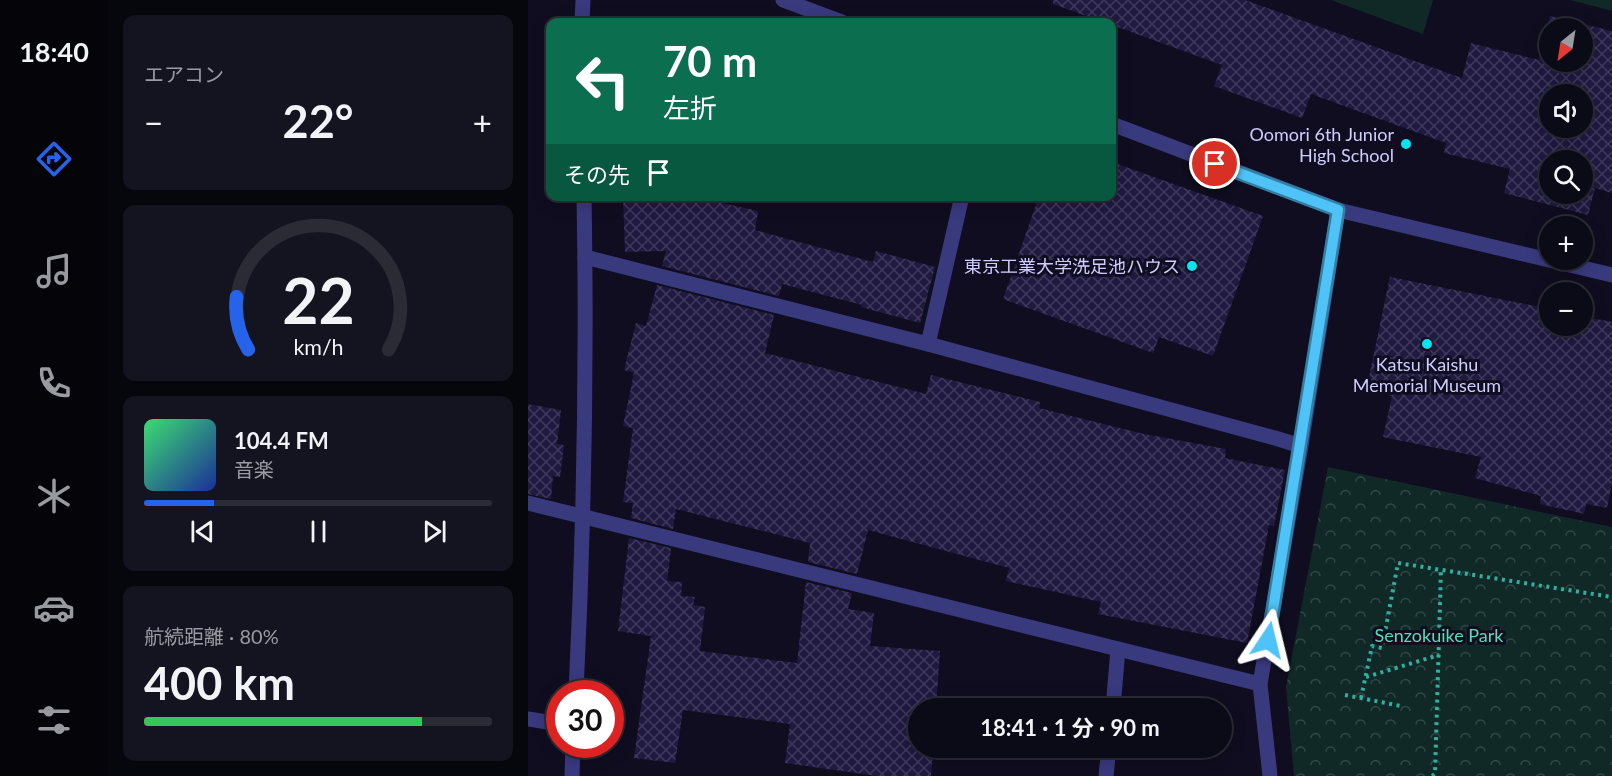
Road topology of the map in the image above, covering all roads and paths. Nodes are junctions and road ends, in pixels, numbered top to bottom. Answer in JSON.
{"nodes":[{"id":1,"x":583,"y":0,"type":"edge"},
{"id":2,"x":783,"y":0,"type":"edge"},
{"id":3,"x":582,"y":18,"type":"edge"},
{"id":4,"x":831,"y":18,"type":"edge"},
{"id":5,"x":1116,"y":126,"type":"edge"},
{"id":6,"x":584,"y":201,"type":"edge"},
{"id":7,"x":961,"y":201,"type":"edge"},
{"id":8,"x":1338,"y":210,"type":"junction"},
{"id":9,"x":585,"y":257,"type":"junction"},
{"id":10,"x":1612,"y":275,"type":"edge"},
{"id":11,"x":928,"y":344,"type":"junction"},
{"id":12,"x":1301,"y":446,"type":"junction"},
{"id":13,"x":528,"y":503,"type":"edge"},
{"id":14,"x":582,"y":516,"type":"junction"},
{"id":15,"x":1442,"y":570,"type":"junction"},
{"id":16,"x":1612,"y":597,"type":"edge"},
{"id":17,"x":1119,"y":649,"type":"junction"},
{"id":18,"x":1439,"y":655,"type":"junction"},
{"id":19,"x":1366,"y":677,"type":"junction"},
{"id":20,"x":576,"y":680,"type":"edge"},
{"id":21,"x":1260,"y":684,"type":"junction"},
{"id":22,"x":1345,"y":695,"type":"dead end"},
{"id":23,"x":1114,"y":698,"type":"edge"},
{"id":24,"x":1361,"y":698,"type":"junction"},
{"id":25,"x":1401,"y":706,"type":"dead end"},
{"id":26,"x":528,"y":719,"type":"edge"},
{"id":27,"x":546,"y":722,"type":"edge"},
{"id":28,"x":573,"y":758,"type":"edge"},
{"id":29,"x":1108,"y":758,"type":"edge"},
{"id":30,"x":572,"y":776,"type":"edge"},
{"id":31,"x":1106,"y":776,"type":"edge"},
{"id":32,"x":1270,"y":776,"type":"edge"},
{"id":33,"x":1432,"y":776,"type":"edge"}],
"edges":[{"from":1,"to":3,"type":"street"},
{"from":2,"to":4,"type":"street"},
{"from":5,"to":8,"type":"street"},
{"from":6,"to":9,"type":"street"},
{"from":7,"to":11,"type":"street"},
{"from":8,"to":10,"type":"street"},
{"from":8,"to":12,"type":"street"},
{"from":9,"to":11,"type":"street"},
{"from":9,"to":14,"type":"street"},
{"from":11,"to":12,"type":"street"},
{"from":12,"to":21,"type":"street"},
{"from":13,"to":14,"type":"street"},
{"from":14,"to":17,"type":"street"},
{"from":14,"to":20,"type":"street"},
{"from":15,"to":16,"type":"path"},
{"from":15,"to":18,"type":"path"},
{"from":15,"to":19,"type":"path"},
{"from":17,"to":21,"type":"street"},
{"from":17,"to":23,"type":"street"},
{"from":18,"to":19,"type":"path"},
{"from":18,"to":33,"type":"path"},
{"from":19,"to":24,"type":"path"},
{"from":21,"to":32,"type":"street"},
{"from":22,"to":24,"type":"path"},
{"from":24,"to":25,"type":"path"},
{"from":26,"to":27,"type":"street"},
{"from":28,"to":30,"type":"street"},
{"from":29,"to":31,"type":"street"}]}
